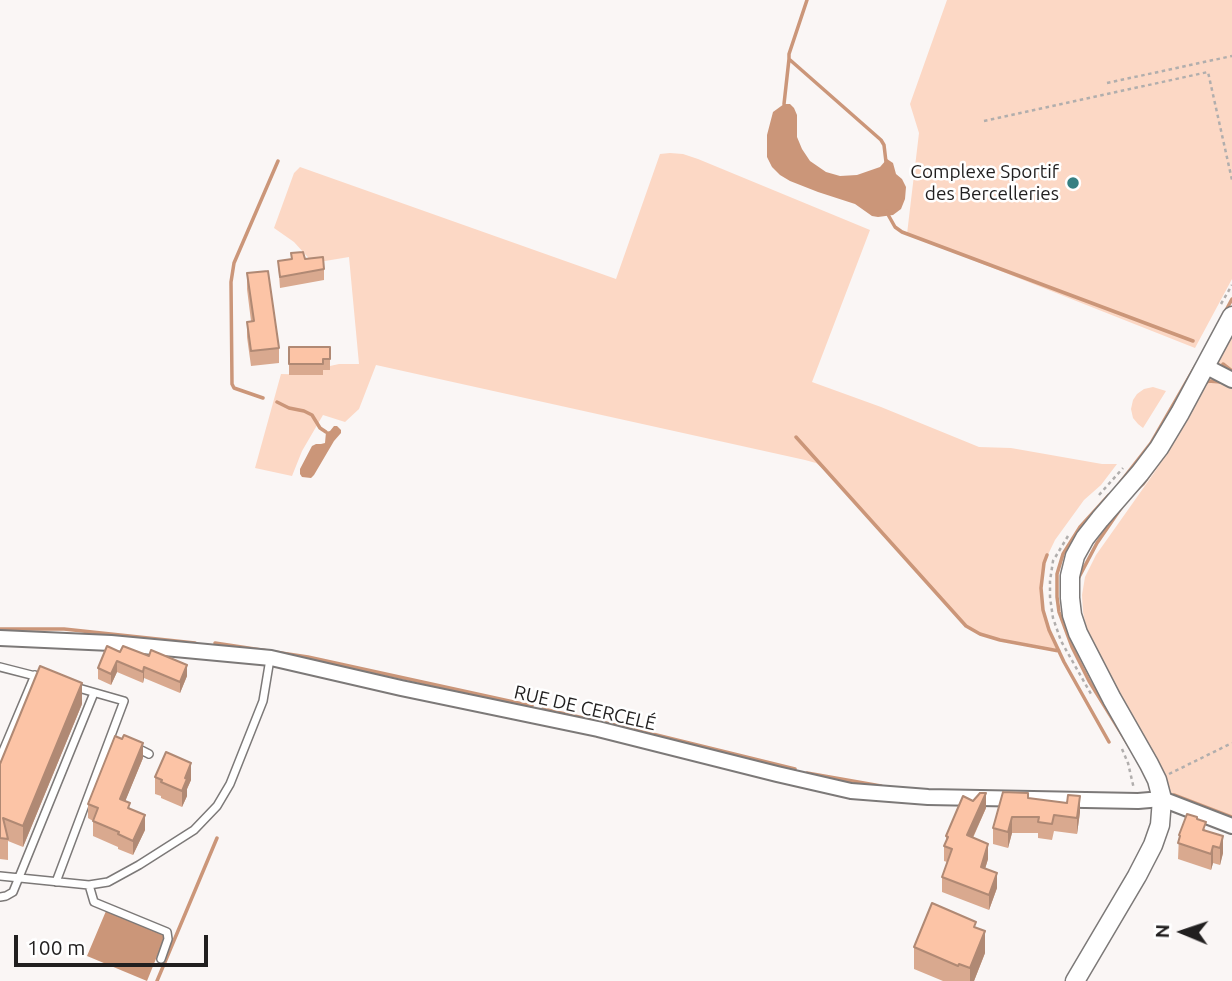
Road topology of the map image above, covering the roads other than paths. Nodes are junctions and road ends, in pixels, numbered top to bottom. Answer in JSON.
{"nodes":[{"id":1,"x":1226,"y":311,"type":"edge"},
{"id":2,"x":1205,"y":366,"type":"junction"},
{"id":3,"x":1232,"y":380,"type":"edge"},
{"id":4,"x":0,"y":638,"type":"edge"},
{"id":5,"x":271,"y":658,"type":"junction"},
{"id":6,"x":0,"y":667,"type":"edge"},
{"id":7,"x":35,"y":675,"type":"junction"},
{"id":8,"x":48,"y":679,"type":"edge"},
{"id":9,"x":61,"y":683,"type":"edge"},
{"id":10,"x":94,"y":693,"type":"junction"},
{"id":11,"x":110,"y":736,"type":"junction"},
{"id":12,"x":120,"y":741,"type":"edge"},
{"id":13,"x":130,"y":745,"type":"edge"},
{"id":14,"x":149,"y":754,"type":"dead end"},
{"id":15,"x":0,"y":758,"type":"edge"},
{"id":16,"x":1162,"y":799,"type":"junction"},
{"id":17,"x":1232,"y":826,"type":"edge"},
{"id":18,"x":0,"y":876,"type":"edge"},
{"id":19,"x":19,"y":878,"type":"junction"},
{"id":20,"x":56,"y":882,"type":"junction"},
{"id":21,"x":89,"y":885,"type":"junction"},
{"id":22,"x":0,"y":897,"type":"edge"},
{"id":23,"x":161,"y":959,"type":"dead end"},
{"id":24,"x":1075,"y":981,"type":"edge"}],
"edges":[{"from":1,"to":2,"type":"street"},
{"from":2,"to":3,"type":"street"},
{"from":2,"to":16,"type":"street"},
{"from":4,"to":5,"type":"street","name":"RUE DE CERCELÉ"},
{"from":5,"to":16,"type":"street","name":"RUE DE CERCELÉ"},
{"from":5,"to":21,"type":"lane"},
{"from":6,"to":7,"type":"lane"},
{"from":7,"to":8,"type":"lane"},
{"from":7,"to":15,"type":"lane"},
{"from":9,"to":10,"type":"lane"},
{"from":10,"to":11,"type":"lane"},
{"from":10,"to":19,"type":"lane"},
{"from":11,"to":12,"type":"lane"},
{"from":11,"to":20,"type":"lane"},
{"from":13,"to":14,"type":"lane"},
{"from":16,"to":17,"type":"street"},
{"from":16,"to":24,"type":"street"},
{"from":18,"to":19,"type":"lane"},
{"from":19,"to":20,"type":"lane"},
{"from":19,"to":22,"type":"lane"},
{"from":20,"to":21,"type":"lane"},
{"from":21,"to":23,"type":"lane"}]}
